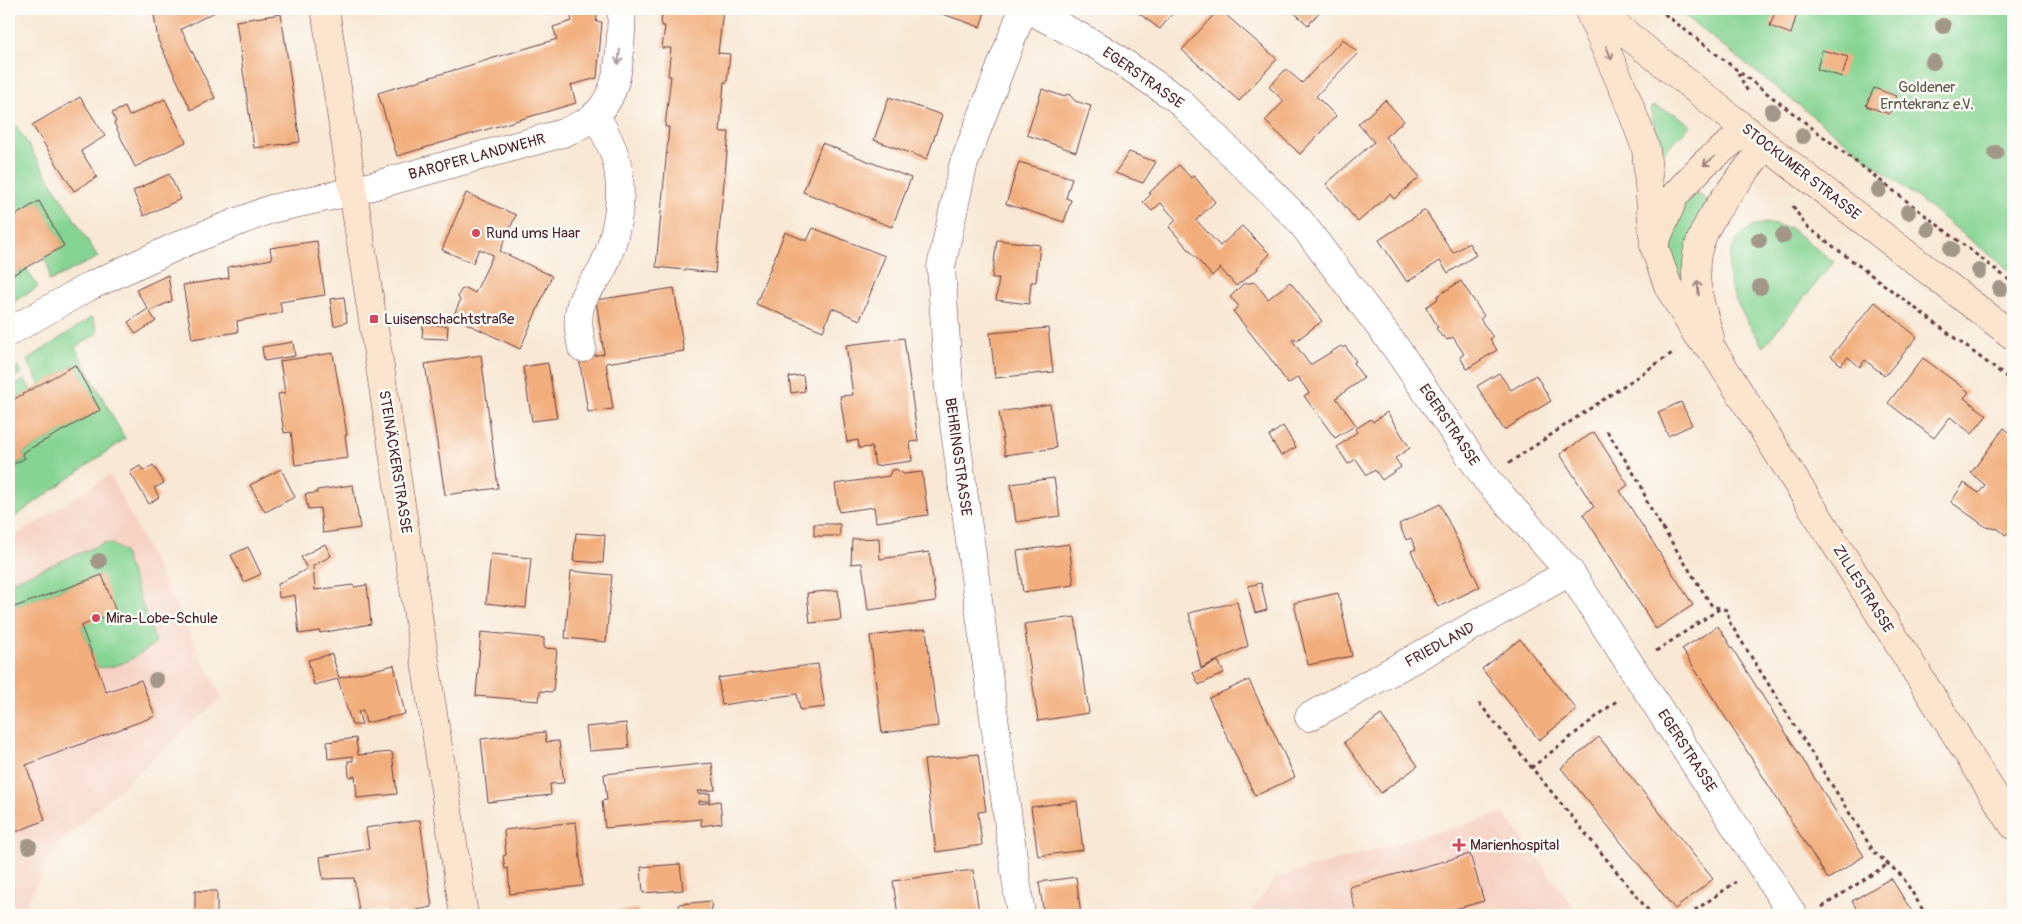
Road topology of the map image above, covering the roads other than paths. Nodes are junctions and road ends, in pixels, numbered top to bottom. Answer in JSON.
{"nodes":[{"id":1,"x":324,"y":9,"type":"edge"},
{"id":2,"x":622,"y":9,"type":"edge"},
{"id":3,"x":1023,"y":9,"type":"edge"},
{"id":4,"x":1028,"y":9,"type":"edge"},
{"id":5,"x":1588,"y":9,"type":"edge"},
{"id":6,"x":596,"y":114,"type":"junction"},
{"id":7,"x":1756,"y":138,"type":"junction"},
{"id":8,"x":354,"y":190,"type":"junction"},
{"id":9,"x":1654,"y":246,"type":"junction"},
{"id":10,"x":9,"y":332,"type":"edge"},
{"id":11,"x":2013,"y":336,"type":"edge"},
{"id":12,"x":1706,"y":344,"type":"junction"},
{"id":13,"x":582,"y":348,"type":"dead end"},
{"id":14,"x":1570,"y":572,"type":"junction"},
{"id":15,"x":1309,"y":717,"type":"dead end"},
{"id":16,"x":2013,"y":825,"type":"edge"},
{"id":17,"x":1805,"y":913,"type":"edge"},
{"id":18,"x":464,"y":915,"type":"edge"},
{"id":19,"x":1022,"y":915,"type":"edge"}],
"edges":[{"from":1,"to":8,"type":"main road","name":"STEINÄCKERSTRASSE"},
{"from":2,"to":6,"type":"street","name":"BAROPER LANDWEHR","one_way":true},
{"from":3,"to":19,"type":"street","name":"BEHRINGSTRASSE"},
{"from":4,"to":14,"type":"street","name":"EGERSTRASSE"},
{"from":5,"to":7,"type":"main road","name":"STOCKUMER STRASSE"},
{"from":5,"to":9,"type":"main road","name":"ZILLESTRASSE","one_way":true},
{"from":6,"to":8,"type":"street","name":"BAROPER LANDWEHR"},
{"from":6,"to":13,"type":"street"},
{"from":7,"to":9,"type":"main road","one_way":true},
{"from":7,"to":11,"type":"main road","name":"STOCKUMER STRASSE"},
{"from":12,"to":7,"type":"main road","name":"ZILLESTRASSE","one_way":true},
{"from":8,"to":10,"type":"street"},
{"from":8,"to":18,"type":"main road","name":"STEINÄCKERSTRASSE"},
{"from":9,"to":12,"type":"main road","name":"ZILLESTRASSE"},
{"from":12,"to":16,"type":"main road","name":"ZILLESTRASSE"},
{"from":14,"to":15,"type":"street","name":"FRIEDLAND"},
{"from":14,"to":17,"type":"street","name":"EGERSTRASSE"}]}
